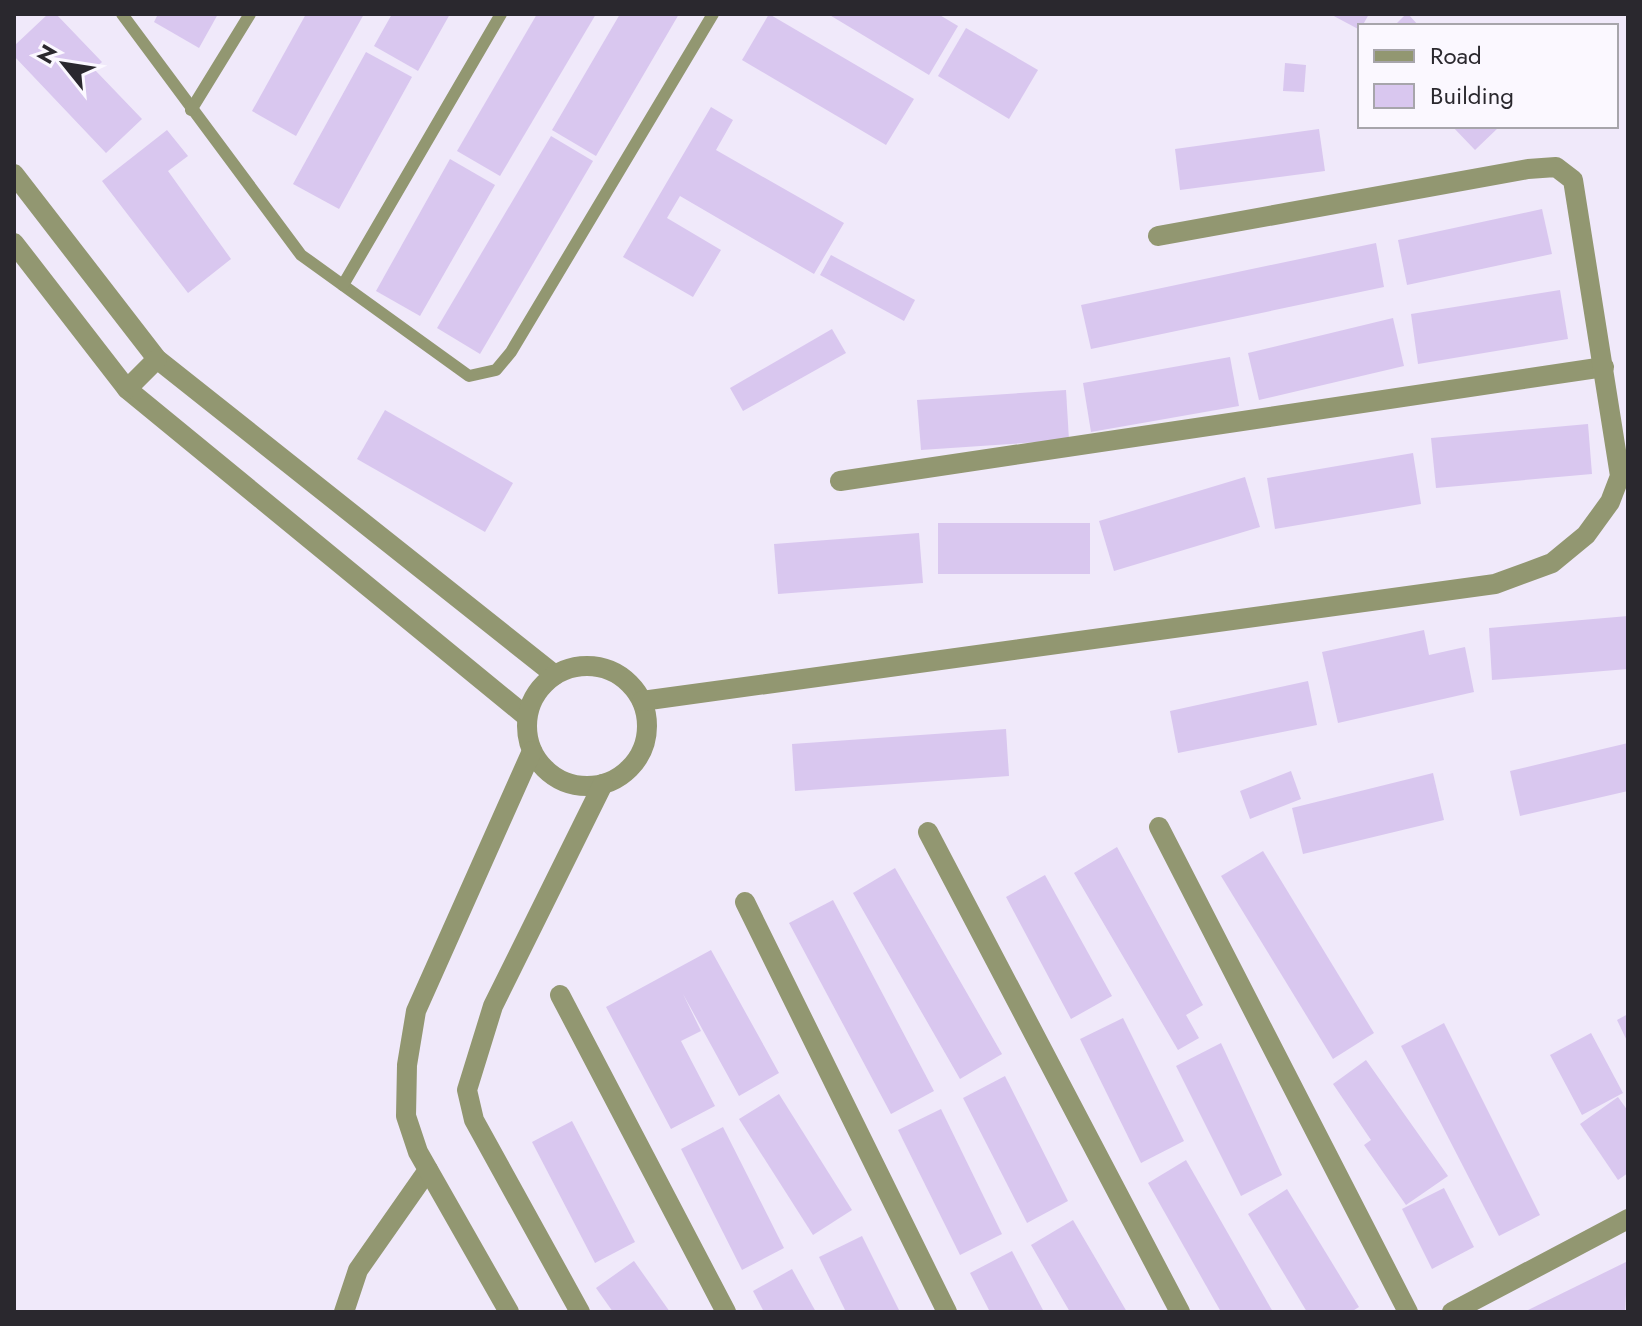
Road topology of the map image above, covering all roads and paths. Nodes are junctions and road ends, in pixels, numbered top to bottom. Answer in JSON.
{"nodes":[{"id":1,"x":122,"y":14,"type":"edge"},
{"id":2,"x":250,"y":14,"type":"edge"},
{"id":3,"x":501,"y":14,"type":"edge"},
{"id":4,"x":713,"y":14,"type":"edge"},
{"id":5,"x":191,"y":110,"type":"junction"},
{"id":6,"x":14,"y":174,"type":"edge"},
{"id":7,"x":1158,"y":236,"type":"dead end"},
{"id":8,"x":14,"y":243,"type":"edge"},
{"id":9,"x":343,"y":285,"type":"junction"},
{"id":10,"x":157,"y":359,"type":"junction"},
{"id":11,"x":1604,"y":367,"type":"junction"},
{"id":12,"x":127,"y":389,"type":"junction"},
{"id":13,"x":840,"y":481,"type":"dead end"},
{"id":14,"x":555,"y":675,"type":"junction"},
{"id":15,"x":642,"y":701,"type":"junction"},
{"id":16,"x":527,"y":717,"type":"junction"},
{"id":17,"x":532,"y":751,"type":"junction"},
{"id":18,"x":603,"y":784,"type":"junction"},
{"id":19,"x":1159,"y":827,"type":"dead end"},
{"id":20,"x":928,"y":832,"type":"dead end"},
{"id":21,"x":745,"y":902,"type":"dead end"},
{"id":22,"x":560,"y":995,"type":"dead end"},
{"id":23,"x":428,"y":1170,"type":"junction"},
{"id":24,"x":1628,"y":1219,"type":"edge"},
{"id":25,"x":344,"y":1312,"type":"edge"},
{"id":26,"x":509,"y":1312,"type":"edge"},
{"id":27,"x":580,"y":1312,"type":"edge"},
{"id":28,"x":726,"y":1312,"type":"edge"},
{"id":29,"x":947,"y":1312,"type":"edge"},
{"id":30,"x":1180,"y":1312,"type":"edge"},
{"id":31,"x":1408,"y":1312,"type":"edge"},
{"id":32,"x":1452,"y":1312,"type":"edge"}],
"edges":[{"from":1,"to":5,"type":"lane"},
{"from":2,"to":5,"type":"lane"},
{"from":3,"to":9,"type":"lane"},
{"from":4,"to":9,"type":"lane"},
{"from":5,"to":9,"type":"lane"},
{"from":6,"to":10,"type":"street"},
{"from":7,"to":11,"type":"street"},
{"from":8,"to":12,"type":"street"},
{"from":10,"to":12,"type":"street"},
{"from":10,"to":14,"type":"street"},
{"from":11,"to":13,"type":"street"},
{"from":11,"to":15,"type":"street"},
{"from":12,"to":16,"type":"street"},
{"from":14,"to":15,"type":"street"},
{"from":14,"to":16,"type":"street"},
{"from":15,"to":18,"type":"street"},
{"from":16,"to":17,"type":"street"},
{"from":17,"to":18,"type":"street"},
{"from":17,"to":23,"type":"street"},
{"from":18,"to":27,"type":"street"},
{"from":19,"to":31,"type":"street"},
{"from":20,"to":30,"type":"street"},
{"from":21,"to":29,"type":"street"},
{"from":22,"to":28,"type":"street"},
{"from":23,"to":25,"type":"street"},
{"from":23,"to":26,"type":"street"},
{"from":24,"to":32,"type":"street"}]}
